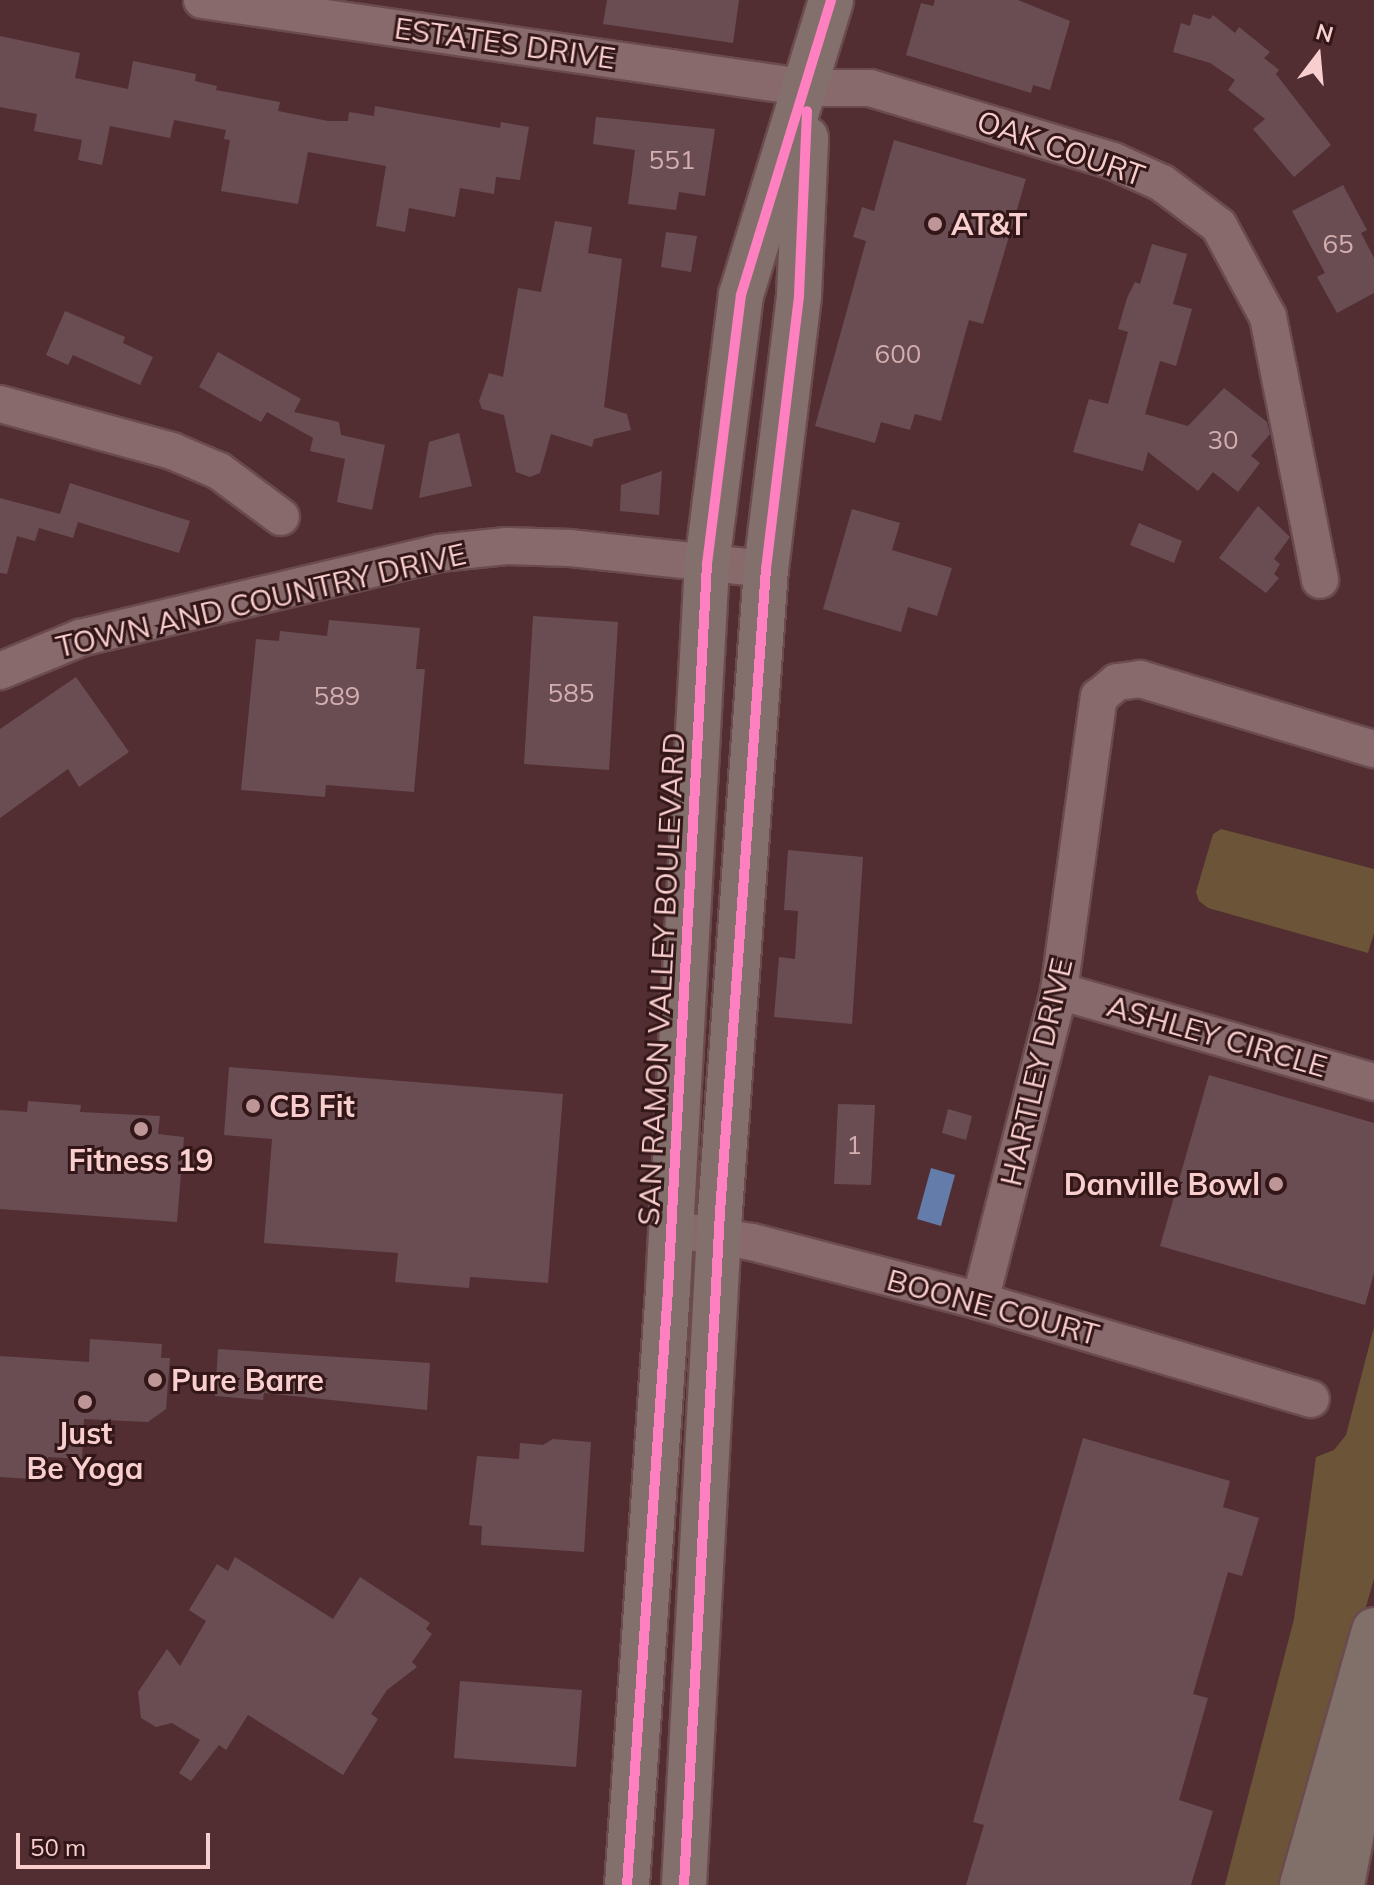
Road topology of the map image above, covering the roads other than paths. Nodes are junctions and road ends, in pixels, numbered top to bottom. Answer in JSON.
{"nodes":[{"id":1,"x":202,"y":0,"type":"edge"},
{"id":2,"x":831,"y":0,"type":"edge"},
{"id":3,"x":808,"y":88,"type":"junction"},
{"id":4,"x":0,"y":404,"type":"edge"},
{"id":5,"x":281,"y":517,"type":"dead end"},
{"id":6,"x":707,"y":564,"type":"junction"},
{"id":7,"x":766,"y":569,"type":"junction"},
{"id":8,"x":1320,"y":580,"type":"dead end"},
{"id":9,"x":0,"y":671,"type":"edge"},
{"id":10,"x":1374,"y":749,"type":"edge"},
{"id":11,"x":1059,"y":991,"type":"junction"},
{"id":12,"x":1374,"y":1082,"type":"edge"},
{"id":13,"x":671,"y":1229,"type":"junction"},
{"id":14,"x":720,"y":1235,"type":"junction"},
{"id":15,"x":980,"y":1301,"type":"junction"},
{"id":16,"x":1311,"y":1399,"type":"dead end"},
{"id":17,"x":1374,"y":1630,"type":"edge"},
{"id":18,"x":1374,"y":1718,"type":"edge"},
{"id":19,"x":627,"y":1885,"type":"edge"},
{"id":20,"x":684,"y":1885,"type":"edge"},
{"id":21,"x":1302,"y":1885,"type":"edge"},
{"id":22,"x":1342,"y":1885,"type":"edge"}],
"edges":[{"from":1,"to":3,"type":"street","name":"ESTATES DRIVE"},
{"from":2,"to":3,"type":"main road","name":"SAN RAMON VALLEY BOULEVARD"},
{"from":3,"to":6,"type":"main road","name":"SAN RAMON VALLEY BOULEVARD"},
{"from":3,"to":7,"type":"main road","name":"SAN RAMON VALLEY BOULEVARD"},
{"from":3,"to":8,"type":"street","name":"OAK COURT"},
{"from":4,"to":5,"type":"street"},
{"from":6,"to":7,"type":"street","name":"TOWN AND COUNTRY DRIVE"},
{"from":6,"to":9,"type":"street","name":"TOWN AND COUNTRY DRIVE"},
{"from":6,"to":13,"type":"main road","name":"SAN RAMON VALLEY BOULEVARD"},
{"from":7,"to":14,"type":"main road","name":"SAN RAMON VALLEY BOULEVARD"},
{"from":10,"to":11,"type":"street","name":"HARTLEY DRIVE"},
{"from":11,"to":12,"type":"street","name":"ASHLEY CIRCLE"},
{"from":11,"to":15,"type":"street","name":"HARTLEY DRIVE"},
{"from":13,"to":14,"type":"street","name":"BOONE COURT"},
{"from":13,"to":19,"type":"main road","name":"SAN RAMON VALLEY BOULEVARD"},
{"from":14,"to":15,"type":"street","name":"BOONE COURT"},
{"from":14,"to":20,"type":"main road","name":"SAN RAMON VALLEY BOULEVARD"},
{"from":15,"to":16,"type":"street","name":"BOONE COURT"},
{"from":17,"to":21,"type":"highway"},
{"from":18,"to":22,"type":"highway"}]}
